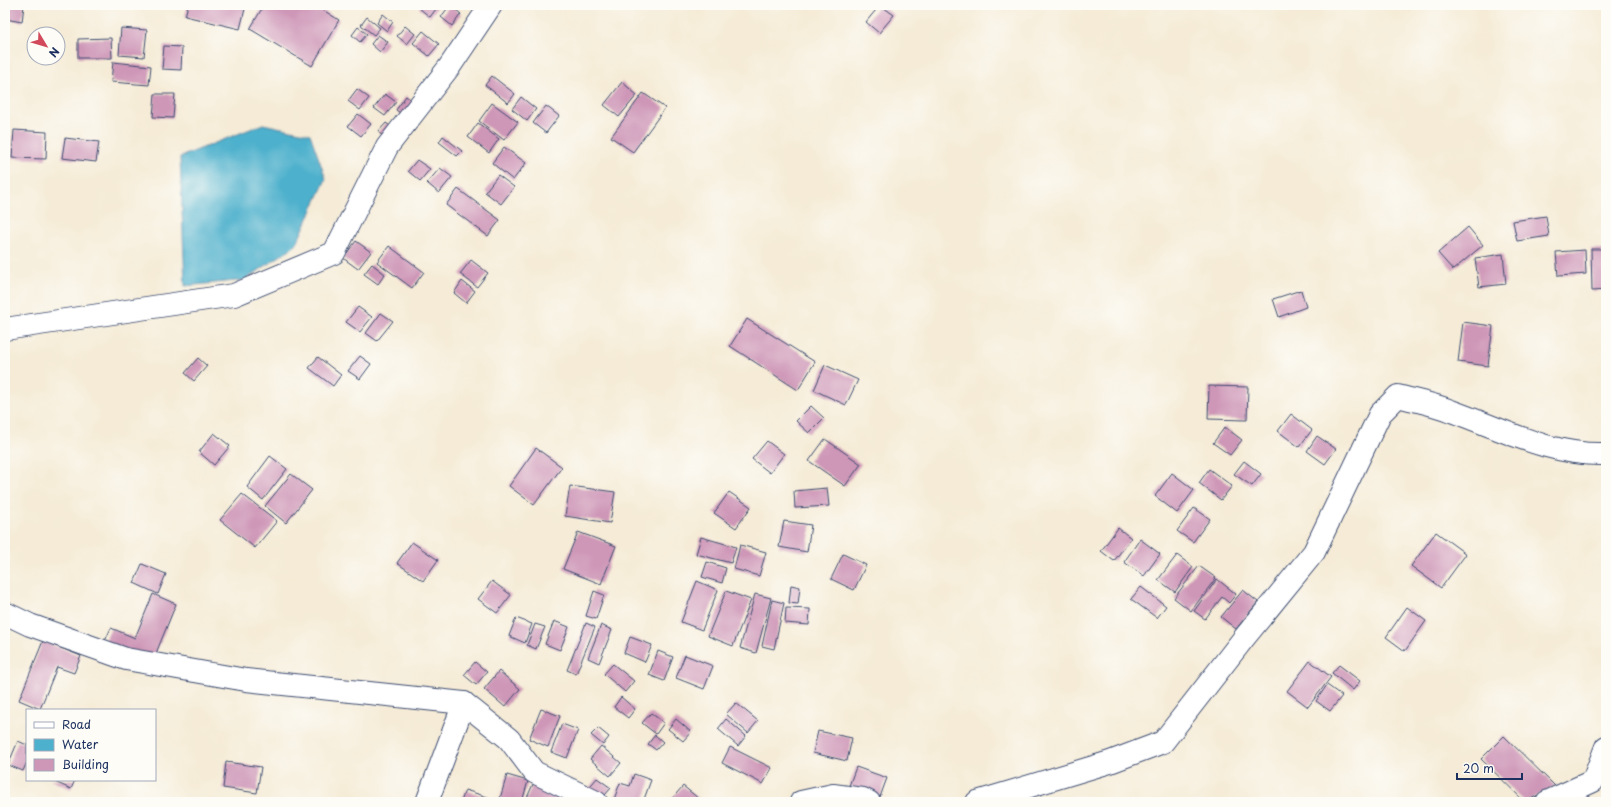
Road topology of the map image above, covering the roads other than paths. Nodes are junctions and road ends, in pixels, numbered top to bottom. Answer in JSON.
{"nodes":[{"id":1,"x":491,"y":5,"type":"edge"},
{"id":2,"x":5,"y":329,"type":"edge"},
{"id":3,"x":1606,"y":454,"type":"edge"},
{"id":4,"x":5,"y":614,"type":"edge"},
{"id":5,"x":464,"y":702,"type":"junction"},
{"id":6,"x":1606,"y":748,"type":"edge"},
{"id":7,"x":428,"y":802,"type":"edge"},
{"id":8,"x":596,"y":802,"type":"edge"},
{"id":9,"x":801,"y":802,"type":"edge"},
{"id":10,"x":869,"y":802,"type":"edge"},
{"id":11,"x":977,"y":802,"type":"edge"},
{"id":12,"x":1547,"y":802,"type":"edge"}],
"edges":[{"from":1,"to":2,"type":"street"},
{"from":3,"to":11,"type":"street"},
{"from":4,"to":5,"type":"street"},
{"from":5,"to":7,"type":"street"},
{"from":5,"to":8,"type":"street"},
{"from":6,"to":12,"type":"street"},
{"from":9,"to":10,"type":"street"}]}
